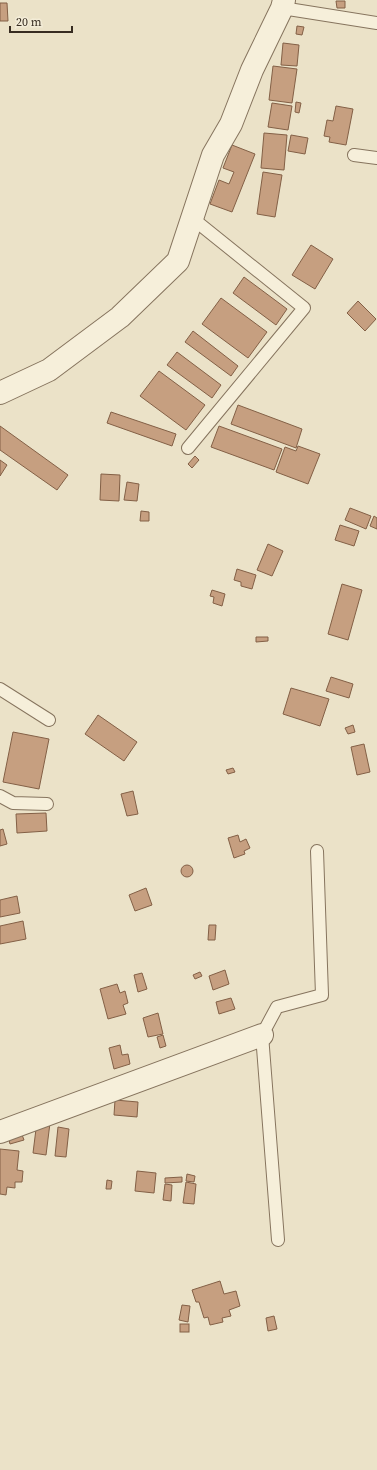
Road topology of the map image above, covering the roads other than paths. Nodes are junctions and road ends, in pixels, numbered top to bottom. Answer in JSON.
{"nodes":[{"id":1,"x":283,"y":4,"type":"edge"},
{"id":2,"x":377,"y":23,"type":"edge"},
{"id":3,"x":354,"y":155,"type":"dead end"},
{"id":4,"x":377,"y":158,"type":"edge"},
{"id":5,"x":192,"y":218,"type":"junction"},
{"id":6,"x":0,"y":394,"type":"edge"},
{"id":7,"x":188,"y":448,"type":"dead end"},
{"id":8,"x":0,"y":689,"type":"edge"},
{"id":9,"x":49,"y":720,"type":"dead end"},
{"id":10,"x":0,"y":796,"type":"edge"},
{"id":11,"x":47,"y":804,"type":"dead end"},
{"id":12,"x":317,"y":850,"type":"dead end"},
{"id":13,"x":262,"y":1035,"type":"junction"},
{"id":14,"x":0,"y":1132,"type":"edge"},
{"id":15,"x":278,"y":1240,"type":"dead end"}],
"edges":[{"from":1,"to":2,"type":"lane"},
{"from":1,"to":5,"type":"street"},
{"from":3,"to":4,"type":"lane"},
{"from":5,"to":6,"type":"street"},
{"from":5,"to":7,"type":"lane"},
{"from":8,"to":9,"type":"lane"},
{"from":10,"to":11,"type":"lane"},
{"from":12,"to":13,"type":"lane"},
{"from":13,"to":14,"type":"street"},
{"from":13,"to":15,"type":"lane"}]}
